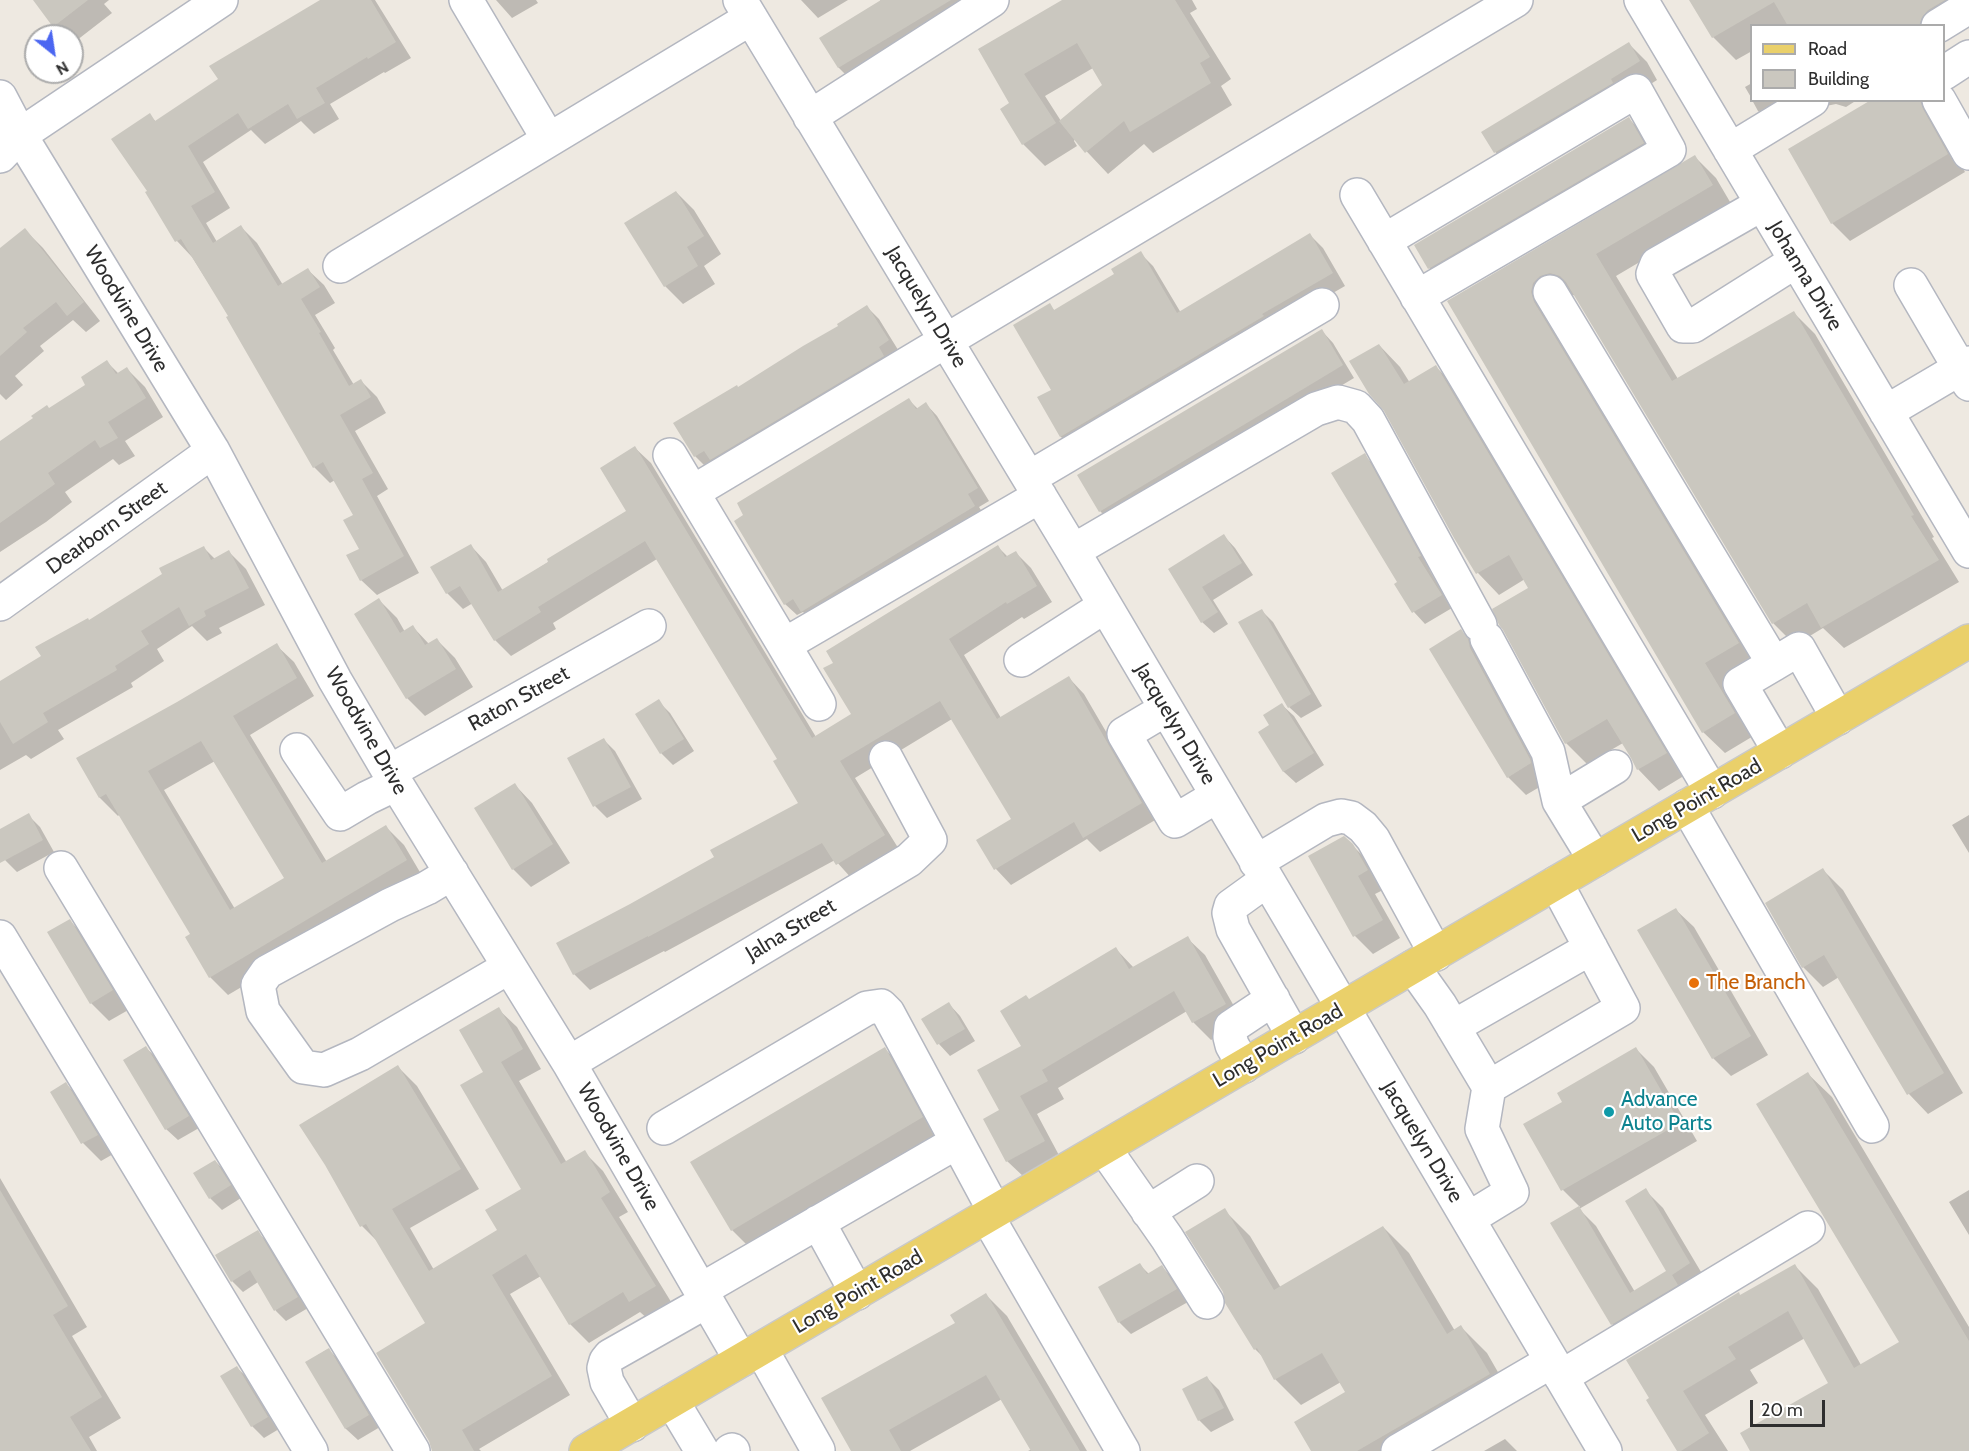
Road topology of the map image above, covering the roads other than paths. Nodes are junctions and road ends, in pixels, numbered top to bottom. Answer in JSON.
{"nodes":[{"id":1,"x":221,"y":0,"type":"edge"},
{"id":2,"x":466,"y":0,"type":"edge"},
{"id":3,"x":992,"y":0,"type":"edge"},
{"id":4,"x":1516,"y":0,"type":"edge"},
{"id":5,"x":1641,"y":0,"type":"edge"},
{"id":6,"x":1969,"y":7,"type":"edge"},
{"id":7,"x":746,"y":9,"type":"edge"},
{"id":8,"x":1941,"y":24,"type":"edge"},
{"id":9,"x":1969,"y":57,"type":"edge"},
{"id":10,"x":1945,"y":72,"type":"edge"},
{"id":11,"x":0,"y":97,"type":"edge"},
{"id":12,"x":1809,"y":102,"type":"edge"},
{"id":13,"x":1940,"y":102,"type":"edge"},
{"id":14,"x":810,"y":117,"type":"junction"},
{"id":15,"x":549,"y":140,"type":"junction"},
{"id":16,"x":10,"y":145,"type":"edge"},
{"id":17,"x":1730,"y":150,"type":"junction"},
{"id":18,"x":1969,"y":153,"type":"edge"},
{"id":19,"x":1357,"y":195,"type":"dead end"},
{"id":20,"x":1762,"y":204,"type":"junction"},
{"id":21,"x":1384,"y":241,"type":"junction"},
{"id":22,"x":1796,"y":261,"type":"junction"},
{"id":23,"x":340,"y":266,"type":"dead end"},
{"id":24,"x":1911,"y":285,"type":"dead end"},
{"id":25,"x":1550,"y":292,"type":"dead end"},
{"id":26,"x":1417,"y":297,"type":"junction"},
{"id":27,"x":1322,"y":305,"type":"dead end"},
{"id":28,"x":947,"y":340,"type":"junction"},
{"id":29,"x":1966,"y":372,"type":"edge"},
{"id":30,"x":1886,"y":412,"type":"junction"},
{"id":31,"x":213,"y":451,"type":"junction"},
{"id":32,"x":670,"y":455,"type":"dead end"},
{"id":33,"x":1034,"y":488,"type":"junction"},
{"id":34,"x":693,"y":492,"type":"junction"},
{"id":35,"x":1072,"y":550,"type":"junction"},
{"id":36,"x":1969,"y":551,"type":"edge"},
{"id":37,"x":0,"y":604,"type":"edge"},
{"id":38,"x":1105,"y":606,"type":"junction"},
{"id":39,"x":649,"y":626,"type":"dead end"},
{"id":40,"x":1969,"y":641,"type":"edge"},
{"id":41,"x":784,"y":645,"type":"junction"},
{"id":42,"x":1021,"y":660,"type":"dead end"},
{"id":43,"x":1774,"y":664,"type":"junction"},
{"id":44,"x":819,"y":704,"type":"dead end"},
{"id":45,"x":1166,"y":709,"type":"junction"},
{"id":46,"x":1838,"y":718,"type":"junction"},
{"id":47,"x":297,"y":750,"type":"dead end"},
{"id":48,"x":1780,"y":752,"type":"junction"},
{"id":49,"x":886,"y":758,"type":"dead end"},
{"id":50,"x":1615,"y":767,"type":"dead end"},
{"id":51,"x":393,"y":778,"type":"junction"},
{"id":52,"x":1217,"y":796,"type":"junction"},
{"id":53,"x":1699,"y":799,"type":"junction"},
{"id":54,"x":1559,"y":801,"type":"junction"},
{"id":55,"x":1595,"y":860,"type":"junction"},
{"id":56,"x":61,"y":867,"type":"dead end"},
{"id":57,"x":1262,"y":871,"type":"junction"},
{"id":58,"x":452,"y":873,"type":"junction"},
{"id":59,"x":1556,"y":884,"type":"junction"},
{"id":60,"x":0,"y":937,"type":"edge"},
{"id":61,"x":1591,"y":948,"type":"junction"},
{"id":62,"x":1425,"y":960,"type":"junction"},
{"id":63,"x":509,"y":967,"type":"junction"},
{"id":64,"x":1273,"y":999,"type":"junction"},
{"id":65,"x":1343,"y":1008,"type":"junction"},
{"id":66,"x":1453,"y":1027,"type":"junction"},
{"id":67,"x":1294,"y":1037,"type":"junction"},
{"id":68,"x":569,"y":1063,"type":"junction"},
{"id":69,"x":1244,"y":1066,"type":"junction"},
{"id":70,"x":1489,"y":1087,"type":"junction"},
{"id":71,"x":1872,"y":1126,"type":"dead end"},
{"id":72,"x":664,"y":1128,"type":"dead end"},
{"id":73,"x":957,"y":1142,"type":"junction"},
{"id":74,"x":1104,"y":1148,"type":"junction"},
{"id":75,"x":1197,"y":1181,"type":"dead end"},
{"id":76,"x":1148,"y":1212,"type":"junction"},
{"id":77,"x":991,"y":1214,"type":"junction"},
{"id":78,"x":1468,"y":1220,"type":"junction"},
{"id":79,"x":818,"y":1222,"type":"junction"},
{"id":80,"x":1808,"y":1228,"type":"dead end"},
{"id":81,"x":857,"y":1293,"type":"junction"},
{"id":82,"x":704,"y":1295,"type":"junction"},
{"id":83,"x":1207,"y":1302,"type":"dead end"},
{"id":84,"x":751,"y":1355,"type":"junction"},
{"id":85,"x":1556,"y":1369,"type":"junction"},
{"id":86,"x":672,"y":1401,"type":"junction"},
{"id":87,"x":632,"y":1425,"type":"junction"},
{"id":88,"x":594,"y":1449,"type":"edge"},
{"id":89,"x":818,"y":1450,"type":"edge"},
{"id":90,"x":311,"y":1451,"type":"edge"},
{"id":91,"x":413,"y":1451,"type":"edge"},
{"id":92,"x":702,"y":1451,"type":"edge"},
{"id":93,"x":1123,"y":1451,"type":"edge"},
{"id":94,"x":1398,"y":1451,"type":"edge"},
{"id":95,"x":1605,"y":1451,"type":"edge"}],
"edges":[{"from":1,"to":16,"type":"street"},
{"from":2,"to":15,"type":"street"},
{"from":3,"to":14,"type":"street"},
{"from":4,"to":28,"type":"street"},
{"from":5,"to":17,"type":"street","name":"Johanna Drive"},
{"from":6,"to":8,"type":"street"},
{"from":7,"to":14,"type":"street","name":"Jacquelyn Drive"},
{"from":7,"to":15,"type":"street"},
{"from":9,"to":10,"type":"street"},
{"from":11,"to":16,"type":"street","name":"Woodvine Drive"},
{"from":12,"to":17,"type":"street"},
{"from":13,"to":18,"type":"street"},
{"from":14,"to":28,"type":"street","name":"Jacquelyn Drive"},
{"from":15,"to":23,"type":"street"},
{"from":16,"to":31,"type":"street","name":"Woodvine Drive"},
{"from":17,"to":20,"type":"street","name":"Johanna Drive"},
{"from":19,"to":21,"type":"street"},
{"from":20,"to":22,"type":"street","name":"Johanna Drive"},
{"from":20,"to":22,"type":"street"},
{"from":21,"to":26,"type":"street"},
{"from":21,"to":26,"type":"street"},
{"from":22,"to":30,"type":"street","name":"Johanna Drive"},
{"from":24,"to":29,"type":"street"},
{"from":25,"to":43,"type":"street"},
{"from":26,"to":53,"type":"street"},
{"from":27,"to":33,"type":"street"},
{"from":28,"to":33,"type":"street","name":"Jacquelyn Drive"},
{"from":28,"to":34,"type":"street"},
{"from":29,"to":30,"type":"street"},
{"from":30,"to":36,"type":"street","name":"Johanna Drive"},
{"from":31,"to":37,"type":"street","name":"Dearborn Street"},
{"from":31,"to":51,"type":"street","name":"Woodvine Drive"},
{"from":32,"to":34,"type":"street"},
{"from":33,"to":35,"type":"street","name":"Jacquelyn Drive"},
{"from":33,"to":41,"type":"street"},
{"from":34,"to":41,"type":"street"},
{"from":35,"to":38,"type":"street","name":"Jacquelyn Drive"},
{"from":35,"to":54,"type":"street"},
{"from":38,"to":42,"type":"street"},
{"from":38,"to":45,"type":"street","name":"Jacquelyn Drive"},
{"from":39,"to":51,"type":"street","name":"Raton Street"},
{"from":40,"to":46,"type":"main road","name":"Long Point Road"},
{"from":41,"to":44,"type":"street"},
{"from":43,"to":46,"type":"street"},
{"from":43,"to":48,"type":"street"},
{"from":45,"to":52,"type":"street","name":"Jacquelyn Drive"},
{"from":45,"to":52,"type":"street"},
{"from":46,"to":48,"type":"main road","name":"Long Point Road"},
{"from":47,"to":51,"type":"street","name":"Raton Street"},
{"from":48,"to":53,"type":"main road","name":"Long Point Road"},
{"from":49,"to":68,"type":"street","name":"Jalna Street"},
{"from":50,"to":54,"type":"street"},
{"from":51,"to":58,"type":"street","name":"Woodvine Drive"},
{"from":52,"to":57,"type":"street","name":"Jacquelyn Drive"},
{"from":53,"to":55,"type":"main road","name":"Long Point Road"},
{"from":53,"to":71,"type":"street"},
{"from":54,"to":55,"type":"street"},
{"from":55,"to":59,"type":"main road","name":"Long Point Road"},
{"from":56,"to":91,"type":"street"},
{"from":57,"to":62,"type":"street"},
{"from":57,"to":64,"type":"street"},
{"from":57,"to":65,"type":"street","name":"Jacquelyn Drive"},
{"from":58,"to":63,"type":"street","name":"Woodvine Drive"},
{"from":58,"to":63,"type":"street"},
{"from":59,"to":61,"type":"street"},
{"from":59,"to":62,"type":"main road","name":"Long Point Road"},
{"from":60,"to":90,"type":"street"},
{"from":61,"to":66,"type":"street"},
{"from":61,"to":70,"type":"street"},
{"from":62,"to":65,"type":"main road","name":"Long Point Road"},
{"from":62,"to":66,"type":"street"},
{"from":63,"to":68,"type":"street","name":"Woodvine Drive"},
{"from":64,"to":67,"type":"street"},
{"from":64,"to":69,"type":"street"},
{"from":65,"to":67,"type":"main road","name":"Long Point Road"},
{"from":65,"to":78,"type":"street","name":"Jacquelyn Drive"},
{"from":66,"to":70,"type":"street"},
{"from":67,"to":69,"type":"main road","name":"Long Point Road"},
{"from":68,"to":82,"type":"street","name":"Woodvine Drive"},
{"from":69,"to":74,"type":"main road","name":"Long Point Road"},
{"from":70,"to":78,"type":"street"},
{"from":72,"to":73,"type":"street"},
{"from":73,"to":77,"type":"street"},
{"from":73,"to":79,"type":"street"},
{"from":74,"to":76,"type":"street"},
{"from":74,"to":77,"type":"main road","name":"Long Point Road"},
{"from":75,"to":76,"type":"street"},
{"from":76,"to":83,"type":"street"},
{"from":77,"to":81,"type":"main road","name":"Long Point Road"},
{"from":77,"to":93,"type":"street"},
{"from":78,"to":85,"type":"street","name":"Jacquelyn Drive"},
{"from":79,"to":81,"type":"street"},
{"from":79,"to":82,"type":"street"},
{"from":80,"to":85,"type":"street"},
{"from":81,"to":84,"type":"main road","name":"Long Point Road"},
{"from":82,"to":84,"type":"street","name":"Woodvine Drive"},
{"from":82,"to":87,"type":"street"},
{"from":84,"to":86,"type":"main road","name":"Long Point Road"},
{"from":84,"to":89,"type":"street","name":"Woodvine Drive"},
{"from":85,"to":94,"type":"street"},
{"from":85,"to":95,"type":"street","name":"Jacquelyn Drive"},
{"from":86,"to":87,"type":"main road","name":"Long Point Road"},
{"from":86,"to":92,"type":"street"},
{"from":87,"to":88,"type":"main road","name":"Long Point Road"}]}
